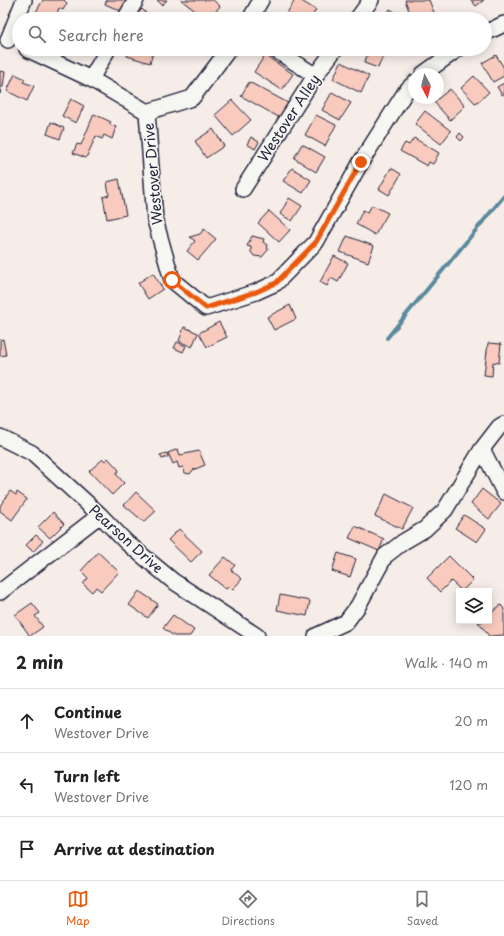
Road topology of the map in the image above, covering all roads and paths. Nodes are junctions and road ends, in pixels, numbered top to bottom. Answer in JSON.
{"nodes":[{"id":1,"x":24,"y":0,"type":"edge"},
{"id":2,"x":136,"y":0,"type":"edge"},
{"id":3,"x":261,"y":0,"type":"edge"},
{"id":4,"x":371,"y":0,"type":"edge"},
{"id":5,"x":20,"y":12,"type":"edge"},
{"id":6,"x":129,"y":12,"type":"edge"},
{"id":7,"x":254,"y":12,"type":"edge"},
{"id":8,"x":362,"y":12,"type":"edge"},
{"id":9,"x":504,"y":24,"type":"edge"},
{"id":10,"x":492,"y":30,"type":"edge"},
{"id":11,"x":43,"y":56,"type":"edge"},
{"id":12,"x":104,"y":56,"type":"edge"},
{"id":13,"x":224,"y":56,"type":"edge"},
{"id":14,"x":285,"y":56,"type":"edge"},
{"id":15,"x":330,"y":56,"type":"edge"},
{"id":16,"x":448,"y":56,"type":"edge"},
{"id":17,"x":431,"y":68,"type":"edge"},
{"id":18,"x":316,"y":76,"type":"junction"},
{"id":19,"x":91,"y":79,"type":"junction"},
{"id":20,"x":408,"y":89,"type":"edge"},
{"id":21,"x":147,"y":112,"type":"junction"},
{"id":22,"x":244,"y":189,"type":"dead end"},
{"id":23,"x":504,"y":424,"type":"edge"},
{"id":24,"x":0,"y":437,"type":"edge"},
{"id":25,"x":482,"y":449,"type":"junction"},
{"id":26,"x":504,"y":492,"type":"edge"},
{"id":27,"x":100,"y":515,"type":"junction"},
{"id":28,"x":0,"y":592,"type":"edge"},
{"id":29,"x":257,"y":636,"type":"edge"},
{"id":30,"x":316,"y":636,"type":"edge"}],
"edges":[{"from":1,"to":5,"type":"street"},
{"from":2,"to":6,"type":"street"},
{"from":3,"to":7,"type":"street"},
{"from":4,"to":8,"type":"street"},
{"from":9,"to":10,"type":"street"},
{"from":11,"to":19,"type":"street"},
{"from":12,"to":19,"type":"street"},
{"from":13,"to":21,"type":"street"},
{"from":14,"to":18,"type":"street"},
{"from":15,"to":18,"type":"street","name":"Westover Alley"},
{"from":16,"to":17,"type":"street"},
{"from":18,"to":22,"type":"street","name":"Westover Alley"},
{"from":19,"to":21,"type":"street"},
{"from":20,"to":21,"type":"street","name":"Westover Drive"},
{"from":23,"to":25,"type":"street"},
{"from":24,"to":27,"type":"street","name":"Pearson Drive"},
{"from":25,"to":26,"type":"street"},
{"from":25,"to":30,"type":"street"},
{"from":27,"to":28,"type":"street"},
{"from":27,"to":29,"type":"street","name":"Pearson Drive"}]}
